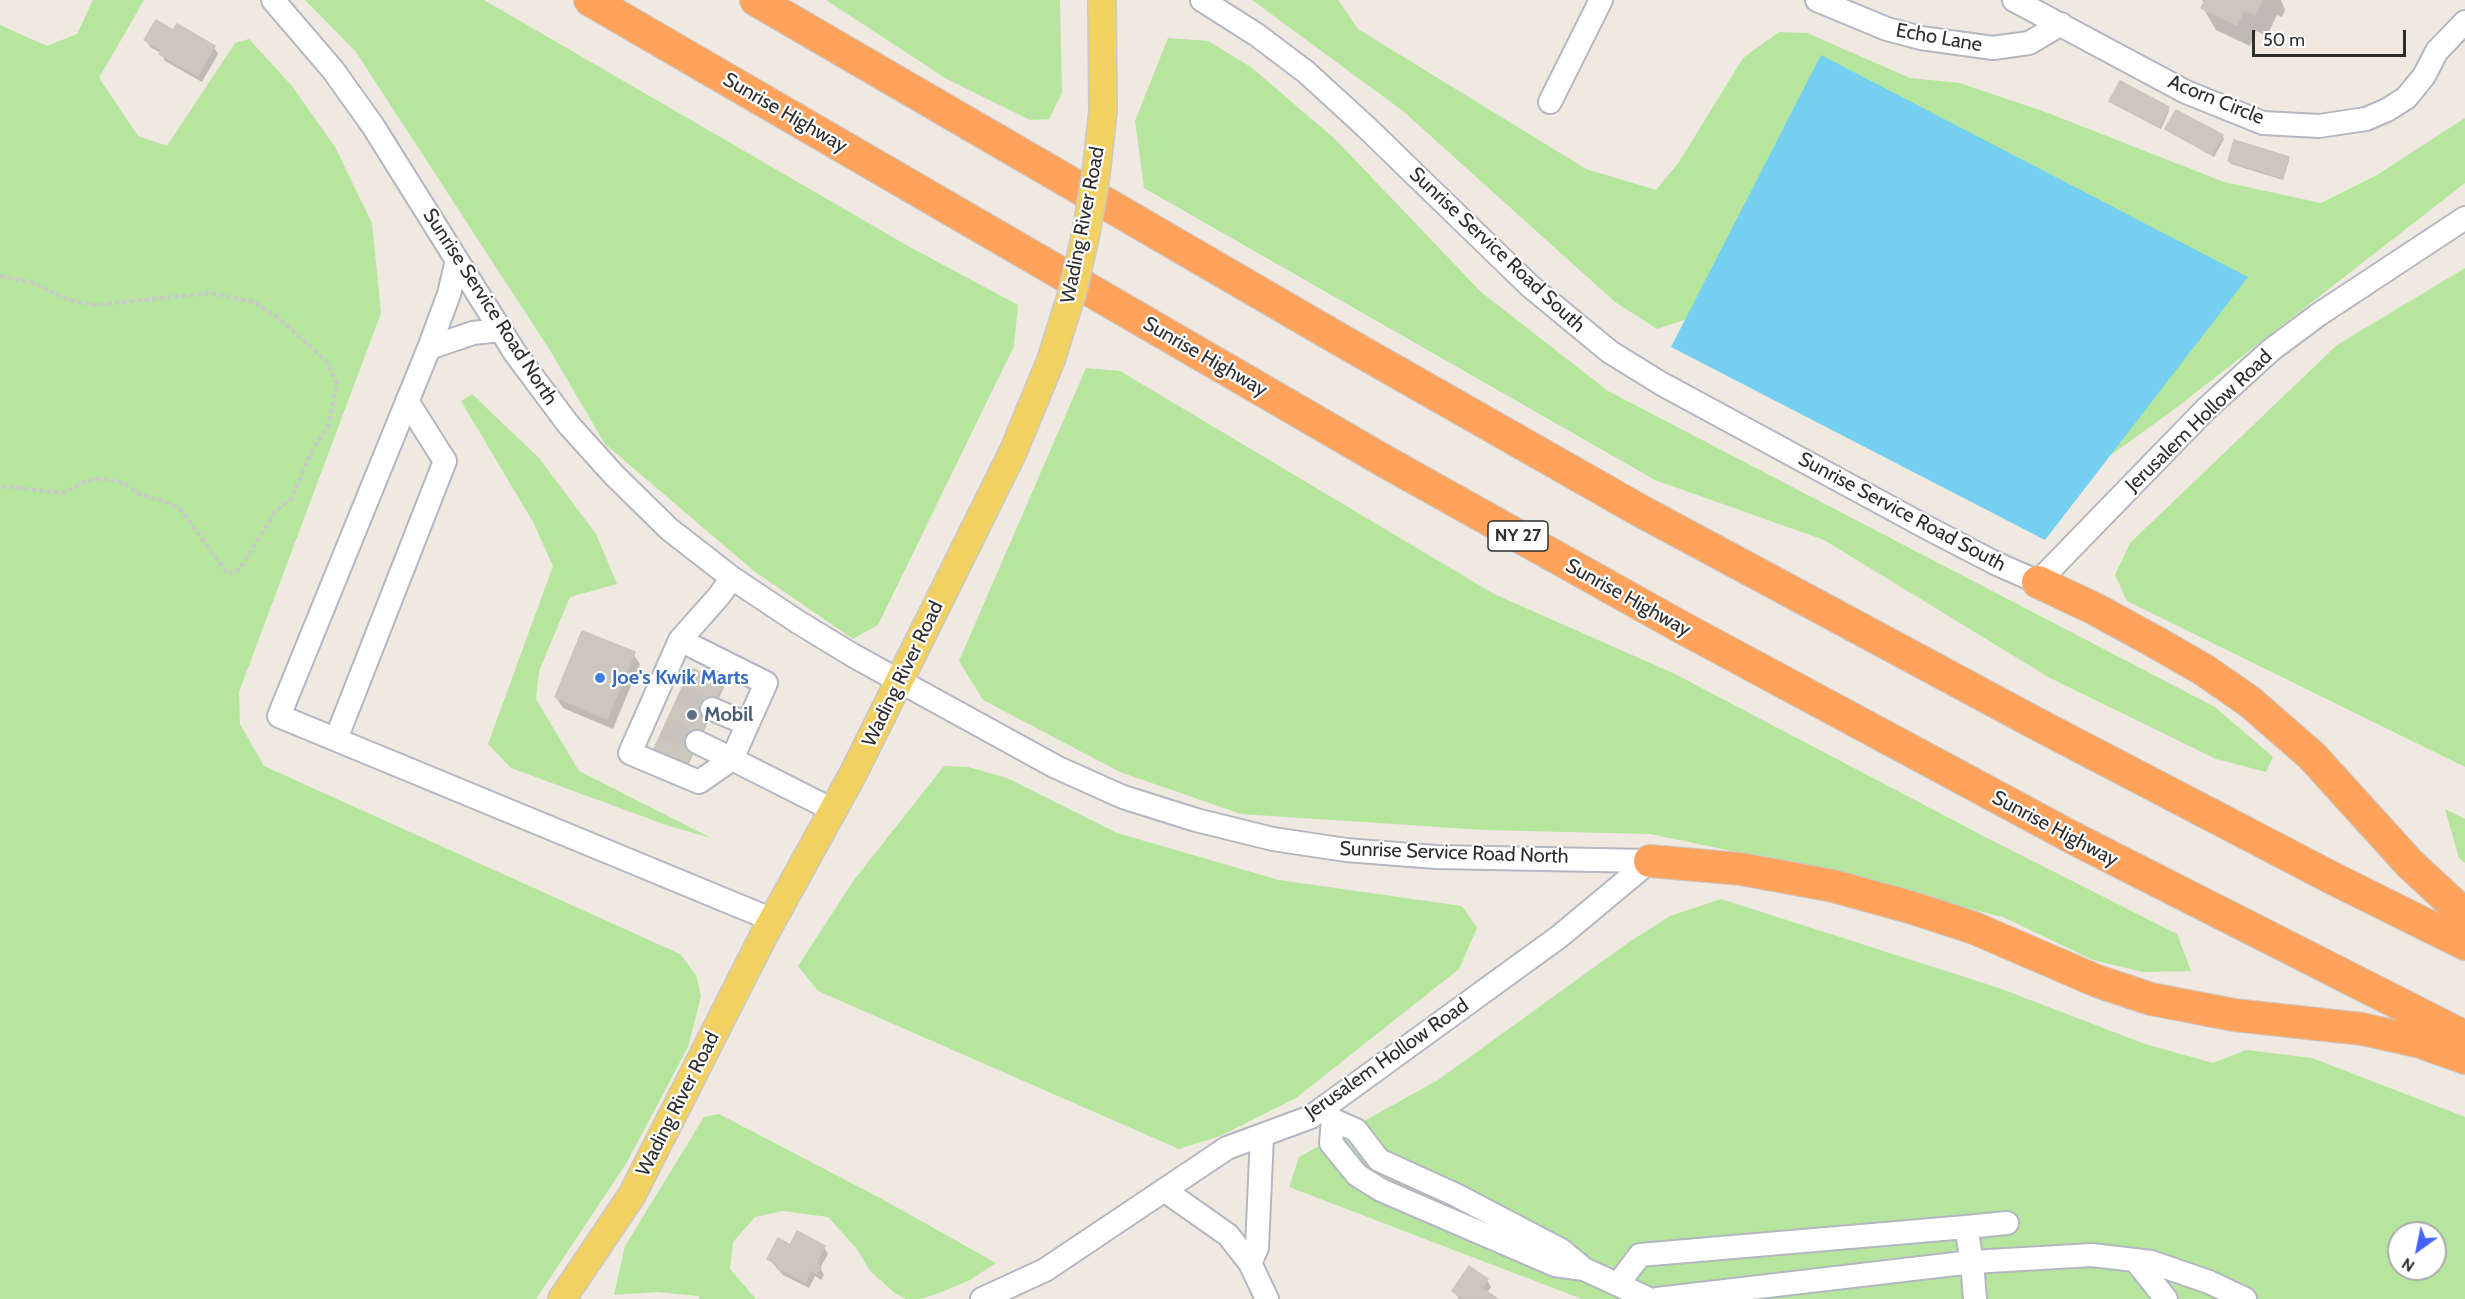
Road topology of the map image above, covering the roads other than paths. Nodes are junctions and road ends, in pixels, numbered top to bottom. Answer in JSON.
{"nodes":[{"id":1,"x":273,"y":0,"type":"edge"},
{"id":2,"x":590,"y":0,"type":"edge"},
{"id":3,"x":756,"y":0,"type":"edge"},
{"id":4,"x":1102,"y":0,"type":"edge"},
{"id":5,"x":1202,"y":0,"type":"edge"},
{"id":6,"x":1600,"y":0,"type":"edge"},
{"id":7,"x":1817,"y":0,"type":"edge"},
{"id":8,"x":2014,"y":0,"type":"edge"},
{"id":9,"x":2465,"y":22,"type":"edge"},
{"id":10,"x":2061,"y":24,"type":"junction"},
{"id":11,"x":1550,"y":102,"type":"dead end"},
{"id":12,"x":2465,"y":218,"type":"edge"},
{"id":13,"x":457,"y":260,"type":"junction"},
{"id":14,"x":500,"y":330,"type":"junction"},
{"id":15,"x":429,"y":348,"type":"junction"},
{"id":16,"x":407,"y":401,"type":"junction"},
{"id":17,"x":732,"y":578,"type":"junction"},
{"id":18,"x":2038,"y":582,"type":"junction"},
{"id":19,"x":680,"y":640,"type":"junction"},
{"id":20,"x":899,"y":681,"type":"junction"},
{"id":21,"x":712,"y":709,"type":"tunnel mouth"},
{"id":22,"x":747,"y":724,"type":"junction"},
{"id":23,"x":336,"y":739,"type":"junction"},
{"id":24,"x":697,"y":742,"type":"tunnel mouth"},
{"id":25,"x":732,"y":759,"type":"junction"},
{"id":26,"x":833,"y":810,"type":"junction"},
{"id":27,"x":1650,"y":861,"type":"junction"},
{"id":28,"x":2465,"y":915,"type":"edge"},
{"id":29,"x":773,"y":920,"type":"junction"},
{"id":30,"x":2465,"y":944,"type":"edge"},
{"id":31,"x":2465,"y":1037,"type":"edge"},
{"id":32,"x":2465,"y":1058,"type":"edge"},
{"id":33,"x":1328,"y":1114,"type":"junction"},
{"id":34,"x":1262,"y":1135,"type":"junction"},
{"id":35,"x":1164,"y":1190,"type":"junction"},
{"id":36,"x":1456,"y":1195,"type":"junction"},
{"id":37,"x":1445,"y":1218,"type":"junction"},
{"id":38,"x":2007,"y":1223,"type":"dead end"},
{"id":39,"x":1966,"y":1227,"type":"junction"},
{"id":40,"x":2135,"y":1260,"type":"junction"},
{"id":41,"x":1972,"y":1262,"type":"junction"},
{"id":42,"x":1250,"y":1263,"type":"junction"},
{"id":43,"x":1584,"y":1269,"type":"junction"},
{"id":44,"x":1618,"y":1284,"type":"junction"},
{"id":45,"x":562,"y":1299,"type":"edge"},
{"id":46,"x":982,"y":1299,"type":"edge"},
{"id":47,"x":1267,"y":1299,"type":"edge"},
{"id":48,"x":1649,"y":1299,"type":"edge"},
{"id":49,"x":1657,"y":1299,"type":"edge"},
{"id":50,"x":1975,"y":1299,"type":"edge"},
{"id":51,"x":2166,"y":1299,"type":"edge"},
{"id":52,"x":2246,"y":1299,"type":"edge"}],
"edges":[{"from":1,"to":13,"type":"street","name":"Sunrise Service Road North"},
{"from":2,"to":31,"type":"highway","name":"Sunrise Highway","number":"NY 27"},
{"from":3,"to":30,"type":"highway"},
{"from":4,"to":20,"type":"main road","name":"Wading River Road","bridge":true},
{"from":5,"to":18,"type":"street","name":"Sunrise Service Road South"},
{"from":6,"to":11,"type":"street"},
{"from":7,"to":10,"type":"street","name":"Echo Lane"},
{"from":8,"to":10,"type":"street","name":"Acorn Circle"},
{"from":9,"to":10,"type":"street","name":"Acorn Circle"},
{"from":12,"to":18,"type":"street","name":"Jerusalem Hollow Road"},
{"from":13,"to":14,"type":"street","name":"Sunrise Service Road North"},
{"from":13,"to":15,"type":"street"},
{"from":14,"to":15,"type":"street"},
{"from":14,"to":17,"type":"street","name":"Sunrise Service Road North"},
{"from":15,"to":16,"type":"street"},
{"from":16,"to":23,"type":"street"},
{"from":16,"to":23,"type":"street"},
{"from":17,"to":19,"type":"street"},
{"from":17,"to":20,"type":"street","name":"Sunrise Service Road North"},
{"from":18,"to":28,"type":"highway"},
{"from":19,"to":22,"type":"street"},
{"from":19,"to":25,"type":"street"},
{"from":20,"to":26,"type":"main road","name":"Wading River Road"},
{"from":20,"to":27,"type":"street","name":"Sunrise Service Road North"},
{"from":21,"to":22,"type":"street"},
{"from":22,"to":25,"type":"street"},
{"from":23,"to":29,"type":"street"},
{"from":24,"to":25,"type":"street"},
{"from":25,"to":26,"type":"street"},
{"from":26,"to":29,"type":"main road","name":"Wading River Road"},
{"from":27,"to":32,"type":"highway"},
{"from":27,"to":33,"type":"street","name":"Jerusalem Hollow Road"},
{"from":29,"to":45,"type":"main road","name":"Wading River Road"},
{"from":33,"to":34,"type":"street","name":"Jerusalem Hollow Road"},
{"from":33,"to":36,"type":"street"},
{"from":33,"to":37,"type":"street"},
{"from":34,"to":35,"type":"street","name":"Jerusalem Hollow Road"},
{"from":34,"to":42,"type":"street"},
{"from":35,"to":42,"type":"street"},
{"from":35,"to":46,"type":"street","name":"Jerusalem Hollow Road"},
{"from":36,"to":37,"type":"street"},
{"from":36,"to":43,"type":"street"},
{"from":37,"to":43,"type":"street"},
{"from":38,"to":39,"type":"street"},
{"from":39,"to":41,"type":"street"},
{"from":39,"to":44,"type":"street"},
{"from":40,"to":41,"type":"street"},
{"from":40,"to":51,"type":"street"},
{"from":40,"to":52,"type":"street"},
{"from":41,"to":49,"type":"street"},
{"from":41,"to":50,"type":"street"},
{"from":42,"to":47,"type":"street"},
{"from":43,"to":44,"type":"street"},
{"from":44,"to":48,"type":"street"}]}
